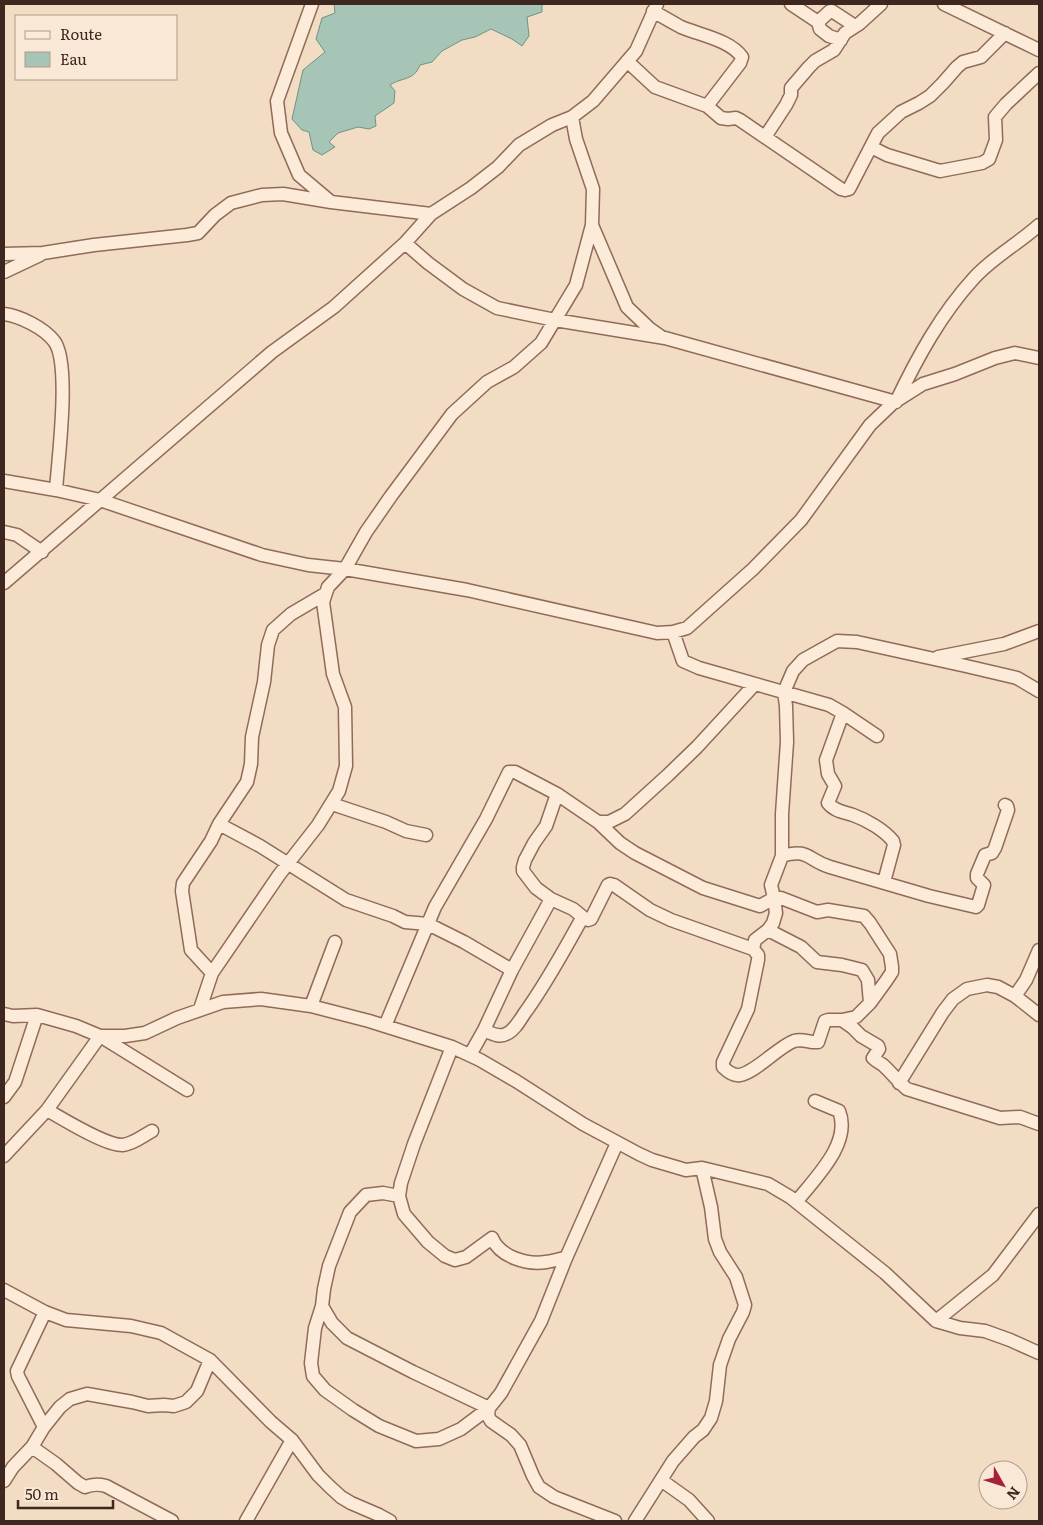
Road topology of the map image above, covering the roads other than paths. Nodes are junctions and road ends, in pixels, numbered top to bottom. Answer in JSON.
{"nodes":[{"id":1,"x":312,"y":4,"type":"edge"},
{"id":2,"x":791,"y":4,"type":"edge"},
{"id":3,"x":881,"y":4,"type":"edge"},
{"id":4,"x":944,"y":4,"type":"edge"},
{"id":5,"x":655,"y":7,"type":"edge"},
{"id":6,"x":818,"y":22,"type":"junction"},
{"id":7,"x":855,"y":26,"type":"junction"},
{"id":8,"x":1005,"y":33,"type":"junction"},
{"id":9,"x":841,"y":40,"type":"junction"},
{"id":10,"x":1039,"y":50,"type":"edge"},
{"id":11,"x":627,"y":62,"type":"junction"},
{"id":12,"x":1039,"y":73,"type":"edge"},
{"id":13,"x":707,"y":106,"type":"junction"},
{"id":14,"x":572,"y":116,"type":"junction"},
{"id":15,"x":765,"y":136,"type":"junction"},
{"id":16,"x":871,"y":147,"type":"junction"},
{"id":17,"x":331,"y":202,"type":"junction"},
{"id":18,"x":430,"y":214,"type":"junction"},
{"id":19,"x":592,"y":225,"type":"junction"},
{"id":20,"x":1039,"y":225,"type":"edge"},
{"id":21,"x":405,"y":243,"type":"junction"},
{"id":22,"x":44,"y":253,"type":"junction"},
{"id":23,"x":4,"y":254,"type":"edge"},
{"id":24,"x":4,"y":272,"type":"edge"},
{"id":25,"x":4,"y":314,"type":"edge"},
{"id":26,"x":555,"y":320,"type":"junction"},
{"id":27,"x":664,"y":338,"type":"junction"},
{"id":28,"x":1039,"y":358,"type":"edge"},
{"id":29,"x":896,"y":402,"type":"junction"},
{"id":30,"x":4,"y":481,"type":"edge"},
{"id":31,"x":56,"y":490,"type":"junction"},
{"id":32,"x":100,"y":500,"type":"junction"},
{"id":33,"x":4,"y":532,"type":"edge"},
{"id":34,"x":42,"y":552,"type":"junction"},
{"id":35,"x":345,"y":569,"type":"junction"},
{"id":36,"x":4,"y":583,"type":"edge"},
{"id":37,"x":325,"y":594,"type":"junction"},
{"id":38,"x":1039,"y":631,"type":"edge"},
{"id":39,"x":673,"y":632,"type":"junction"},
{"id":40,"x":934,"y":658,"type":"junction"},
{"id":41,"x":755,"y":684,"type":"junction"},
{"id":42,"x":784,"y":692,"type":"junction"},
{"id":43,"x":1039,"y":692,"type":"edge"},
{"id":44,"x":843,"y":713,"type":"junction"},
{"id":45,"x":877,"y":736,"type":"dead end"},
{"id":46,"x":557,"y":794,"type":"junction"},
{"id":47,"x":332,"y":804,"type":"junction"},
{"id":48,"x":1005,"y":805,"type":"dead end"},
{"id":49,"x":598,"y":822,"type":"junction"},
{"id":50,"x":219,"y":824,"type":"junction"},
{"id":51,"x":426,"y":835,"type":"dead end"},
{"id":52,"x":782,"y":856,"type":"junction"},
{"id":53,"x":288,"y":863,"type":"junction"},
{"id":54,"x":884,"y":882,"type":"junction"},
{"id":55,"x":774,"y":898,"type":"junction"},
{"id":56,"x":551,"y":899,"type":"junction"},
{"id":57,"x":584,"y":918,"type":"junction"},
{"id":58,"x":428,"y":924,"type":"junction"},
{"id":59,"x":768,"y":930,"type":"junction"},
{"id":60,"x":335,"y":942,"type":"dead end"},
{"id":61,"x":753,"y":948,"type":"junction"},
{"id":62,"x":1039,"y":950,"type":"edge"},
{"id":63,"x":512,"y":970,"type":"junction"},
{"id":64,"x":212,"y":973,"type":"junction"},
{"id":65,"x":1015,"y":996,"type":"junction"},
{"id":66,"x":870,"y":1003,"type":"junction"},
{"id":67,"x":312,"y":1006,"type":"junction"},
{"id":68,"x":200,"y":1009,"type":"junction"},
{"id":69,"x":4,"y":1014,"type":"edge"},
{"id":70,"x":37,"y":1015,"type":"junction"},
{"id":71,"x":1039,"y":1015,"type":"edge"},
{"id":72,"x":842,"y":1020,"type":"junction"},
{"id":73,"x":386,"y":1026,"type":"junction"},
{"id":74,"x":484,"y":1030,"type":"junction"},
{"id":75,"x":100,"y":1036,"type":"junction"},
{"id":76,"x":452,"y":1048,"type":"junction"},
{"id":77,"x":470,"y":1055,"type":"junction"},
{"id":78,"x":899,"y":1083,"type":"junction"},
{"id":79,"x":186,"y":1090,"type":"dead end"},
{"id":80,"x":4,"y":1097,"type":"edge"},
{"id":81,"x":815,"y":1101,"type":"dead end"},
{"id":82,"x":47,"y":1110,"type":"junction"},
{"id":83,"x":1039,"y":1124,"type":"edge"},
{"id":84,"x":152,"y":1131,"type":"dead end"},
{"id":85,"x":617,"y":1142,"type":"junction"},
{"id":86,"x":4,"y":1156,"type":"edge"},
{"id":87,"x":702,"y":1168,"type":"junction"},
{"id":88,"x":399,"y":1196,"type":"junction"},
{"id":89,"x":797,"y":1201,"type":"junction"},
{"id":90,"x":1039,"y":1214,"type":"edge"},
{"id":91,"x":566,"y":1258,"type":"junction"},
{"id":92,"x":4,"y":1290,"type":"edge"},
{"id":93,"x":322,"y":1306,"type":"junction"},
{"id":94,"x":46,"y":1312,"type":"junction"},
{"id":95,"x":936,"y":1321,"type":"junction"},
{"id":96,"x":1039,"y":1352,"type":"edge"},
{"id":97,"x":210,"y":1360,"type":"junction"},
{"id":98,"x":489,"y":1408,"type":"junction"},
{"id":99,"x":44,"y":1427,"type":"junction"},
{"id":100,"x":292,"y":1440,"type":"junction"},
{"id":101,"x":32,"y":1447,"type":"junction"},
{"id":102,"x":8,"y":1464,"type":"edge"},
{"id":103,"x":4,"y":1480,"type":"edge"},
{"id":104,"x":661,"y":1480,"type":"junction"},
{"id":105,"x":172,"y":1521,"type":"edge"},
{"id":106,"x":246,"y":1521,"type":"edge"},
{"id":107,"x":390,"y":1521,"type":"edge"},
{"id":108,"x":615,"y":1521,"type":"edge"},
{"id":109,"x":635,"y":1521,"type":"edge"},
{"id":110,"x":708,"y":1521,"type":"edge"}],
"edges":[{"from":1,"to":17,"type":"street"},
{"from":2,"to":6,"type":"street"},
{"from":3,"to":7,"type":"street"},
{"from":4,"to":8,"type":"street"},
{"from":5,"to":11,"type":"street"},
{"from":5,"to":13,"type":"street"},
{"from":6,"to":7,"type":"street"},
{"from":6,"to":9,"type":"street"},
{"from":7,"to":9,"type":"street"},
{"from":8,"to":10,"type":"street"},
{"from":8,"to":16,"type":"street"},
{"from":9,"to":15,"type":"street"},
{"from":11,"to":13,"type":"street"},
{"from":11,"to":14,"type":"street"},
{"from":12,"to":16,"type":"street"},
{"from":13,"to":15,"type":"street"},
{"from":14,"to":18,"type":"street"},
{"from":14,"to":19,"type":"street"},
{"from":15,"to":16,"type":"street"},
{"from":17,"to":18,"type":"street"},
{"from":17,"to":22,"type":"street"},
{"from":18,"to":21,"type":"street"},
{"from":19,"to":26,"type":"street"},
{"from":19,"to":27,"type":"street"},
{"from":20,"to":29,"type":"street"},
{"from":21,"to":26,"type":"street"},
{"from":21,"to":32,"type":"street"},
{"from":22,"to":23,"type":"street"},
{"from":22,"to":24,"type":"street"},
{"from":25,"to":31,"type":"street"},
{"from":26,"to":27,"type":"street"},
{"from":26,"to":35,"type":"street"},
{"from":27,"to":29,"type":"street"},
{"from":28,"to":29,"type":"street"},
{"from":29,"to":39,"type":"street"},
{"from":30,"to":31,"type":"street"},
{"from":31,"to":32,"type":"street"},
{"from":32,"to":34,"type":"street"},
{"from":32,"to":35,"type":"street"},
{"from":33,"to":34,"type":"street"},
{"from":34,"to":36,"type":"street"},
{"from":35,"to":37,"type":"street"},
{"from":35,"to":39,"type":"street"},
{"from":37,"to":47,"type":"street"},
{"from":37,"to":50,"type":"street"},
{"from":38,"to":40,"type":"street"},
{"from":39,"to":41,"type":"street"},
{"from":40,"to":42,"type":"street"},
{"from":40,"to":43,"type":"street"},
{"from":41,"to":42,"type":"street"},
{"from":41,"to":49,"type":"street"},
{"from":42,"to":44,"type":"street"},
{"from":42,"to":52,"type":"street"},
{"from":44,"to":45,"type":"street"},
{"from":44,"to":54,"type":"street"},
{"from":46,"to":49,"type":"street"},
{"from":46,"to":56,"type":"street"},
{"from":46,"to":58,"type":"street"},
{"from":47,"to":51,"type":"street"},
{"from":47,"to":53,"type":"street"},
{"from":48,"to":54,"type":"street"},
{"from":49,"to":55,"type":"street"},
{"from":50,"to":53,"type":"street"},
{"from":50,"to":64,"type":"street"},
{"from":52,"to":54,"type":"street"},
{"from":52,"to":55,"type":"street"},
{"from":53,"to":58,"type":"street"},
{"from":53,"to":64,"type":"street"},
{"from":55,"to":59,"type":"street"},
{"from":55,"to":66,"type":"street"},
{"from":56,"to":57,"type":"street"},
{"from":56,"to":63,"type":"street"},
{"from":57,"to":61,"type":"street"},
{"from":57,"to":74,"type":"street"},
{"from":58,"to":63,"type":"street"},
{"from":58,"to":73,"type":"street"},
{"from":59,"to":61,"type":"street"},
{"from":59,"to":66,"type":"street"},
{"from":60,"to":67,"type":"street"},
{"from":61,"to":72,"type":"street"},
{"from":62,"to":65,"type":"street"},
{"from":63,"to":74,"type":"street"},
{"from":64,"to":68,"type":"street"},
{"from":65,"to":71,"type":"street"},
{"from":65,"to":78,"type":"street"},
{"from":66,"to":72,"type":"street"},
{"from":67,"to":68,"type":"street"},
{"from":67,"to":73,"type":"street"},
{"from":68,"to":75,"type":"street"},
{"from":69,"to":70,"type":"street"},
{"from":70,"to":75,"type":"street"},
{"from":70,"to":80,"type":"street"},
{"from":72,"to":78,"type":"street"},
{"from":73,"to":76,"type":"street"},
{"from":74,"to":77,"type":"street"},
{"from":75,"to":79,"type":"street"},
{"from":75,"to":82,"type":"street"},
{"from":76,"to":77,"type":"street"},
{"from":76,"to":88,"type":"street"},
{"from":77,"to":85,"type":"street"},
{"from":78,"to":83,"type":"street"},
{"from":81,"to":89,"type":"street"},
{"from":82,"to":84,"type":"street"},
{"from":82,"to":86,"type":"street"},
{"from":85,"to":87,"type":"street"},
{"from":85,"to":91,"type":"street"},
{"from":87,"to":89,"type":"street"},
{"from":87,"to":104,"type":"street"},
{"from":88,"to":91,"type":"street"},
{"from":88,"to":93,"type":"street"},
{"from":89,"to":95,"type":"street"},
{"from":90,"to":95,"type":"street"},
{"from":91,"to":98,"type":"street"},
{"from":92,"to":94,"type":"street"},
{"from":93,"to":98,"type":"street"},
{"from":93,"to":98,"type":"street"},
{"from":94,"to":97,"type":"street"},
{"from":94,"to":99,"type":"street"},
{"from":95,"to":96,"type":"street"},
{"from":97,"to":99,"type":"street"},
{"from":97,"to":100,"type":"street"},
{"from":98,"to":108,"type":"street"},
{"from":99,"to":101,"type":"street"},
{"from":100,"to":106,"type":"street"},
{"from":100,"to":107,"type":"street"},
{"from":101,"to":102,"type":"street"},
{"from":101,"to":105,"type":"street"},
{"from":102,"to":103,"type":"street"},
{"from":104,"to":109,"type":"street"},
{"from":104,"to":110,"type":"street"}]}
